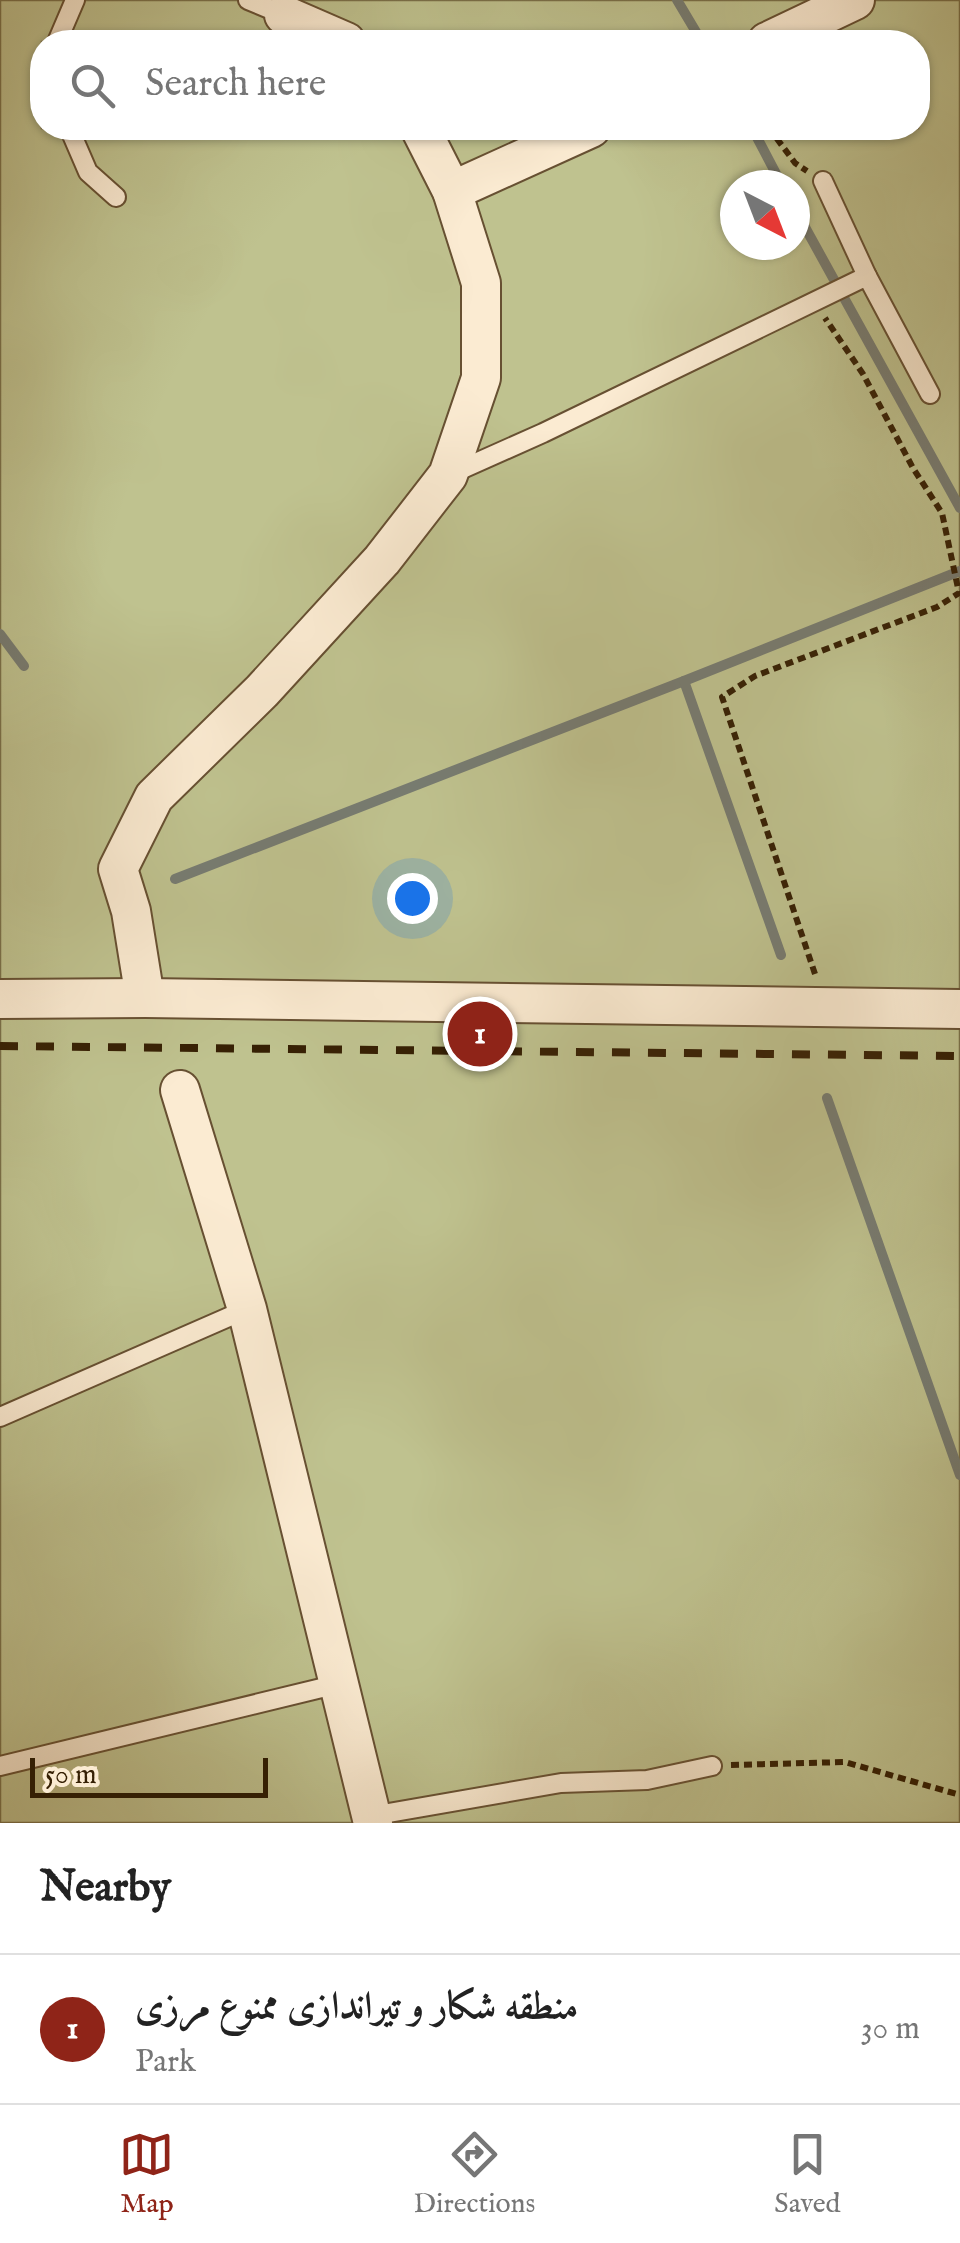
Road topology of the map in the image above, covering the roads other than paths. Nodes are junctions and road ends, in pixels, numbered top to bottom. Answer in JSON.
{"nodes":[{"id":1,"x":75,"y":0,"type":"edge"},
{"id":2,"x":248,"y":0,"type":"edge"},
{"id":3,"x":855,"y":0,"type":"edge"},
{"id":4,"x":284,"y":15,"type":"joint"},
{"id":5,"x":62,"y":30,"type":"edge"},
{"id":6,"x":318,"y":30,"type":"edge"},
{"id":7,"x":792,"y":30,"type":"edge"},
{"id":8,"x":74,"y":140,"type":"edge"},
{"id":9,"x":426,"y":140,"type":"edge"},
{"id":10,"x":564,"y":140,"type":"edge"},
{"id":11,"x":823,"y":181,"type":"road end"},
{"id":12,"x":452,"y":191,"type":"junction"},
{"id":13,"x":116,"y":197,"type":"dead end"},
{"id":14,"x":863,"y":278,"type":"junction"},
{"id":15,"x":930,"y":394,"type":"dead end"},
{"id":16,"x":448,"y":475,"type":"junction"},
{"id":17,"x":145,"y":998,"type":"junction"},
{"id":18,"x":0,"y":999,"type":"edge"},
{"id":19,"x":960,"y":1009,"type":"edge"},
{"id":20,"x":180,"y":1090,"type":"dead end"},
{"id":21,"x":246,"y":1309,"type":"junction"},
{"id":22,"x":0,"y":1417,"type":"edge"},
{"id":23,"x":338,"y":1684,"type":"junction"},
{"id":24,"x":0,"y":1766,"type":"edge"},
{"id":25,"x":712,"y":1766,"type":"road end"},
{"id":26,"x":372,"y":1819,"type":"edge"}],
"edges":[{"from":1,"to":5,"type":"lane"},
{"from":2,"to":4,"type":"lane"},
{"from":3,"to":7,"type":"street"},
{"from":4,"to":6,"type":"street"},
{"from":8,"to":13,"type":"lane"},
{"from":9,"to":12,"type":"street"},
{"from":10,"to":12,"type":"street"},
{"from":11,"to":14,"type":"lane"},
{"from":12,"to":16,"type":"street"},
{"from":14,"to":15,"type":"lane"},
{"from":14,"to":16,"type":"lane"},
{"from":16,"to":17,"type":"street"},
{"from":17,"to":18,"type":"street"},
{"from":17,"to":19,"type":"street"},
{"from":20,"to":21,"type":"street"},
{"from":21,"to":22,"type":"lane"},
{"from":21,"to":23,"type":"street"},
{"from":23,"to":24,"type":"lane"},
{"from":23,"to":26,"type":"street"},
{"from":25,"to":26,"type":"lane"}]}
